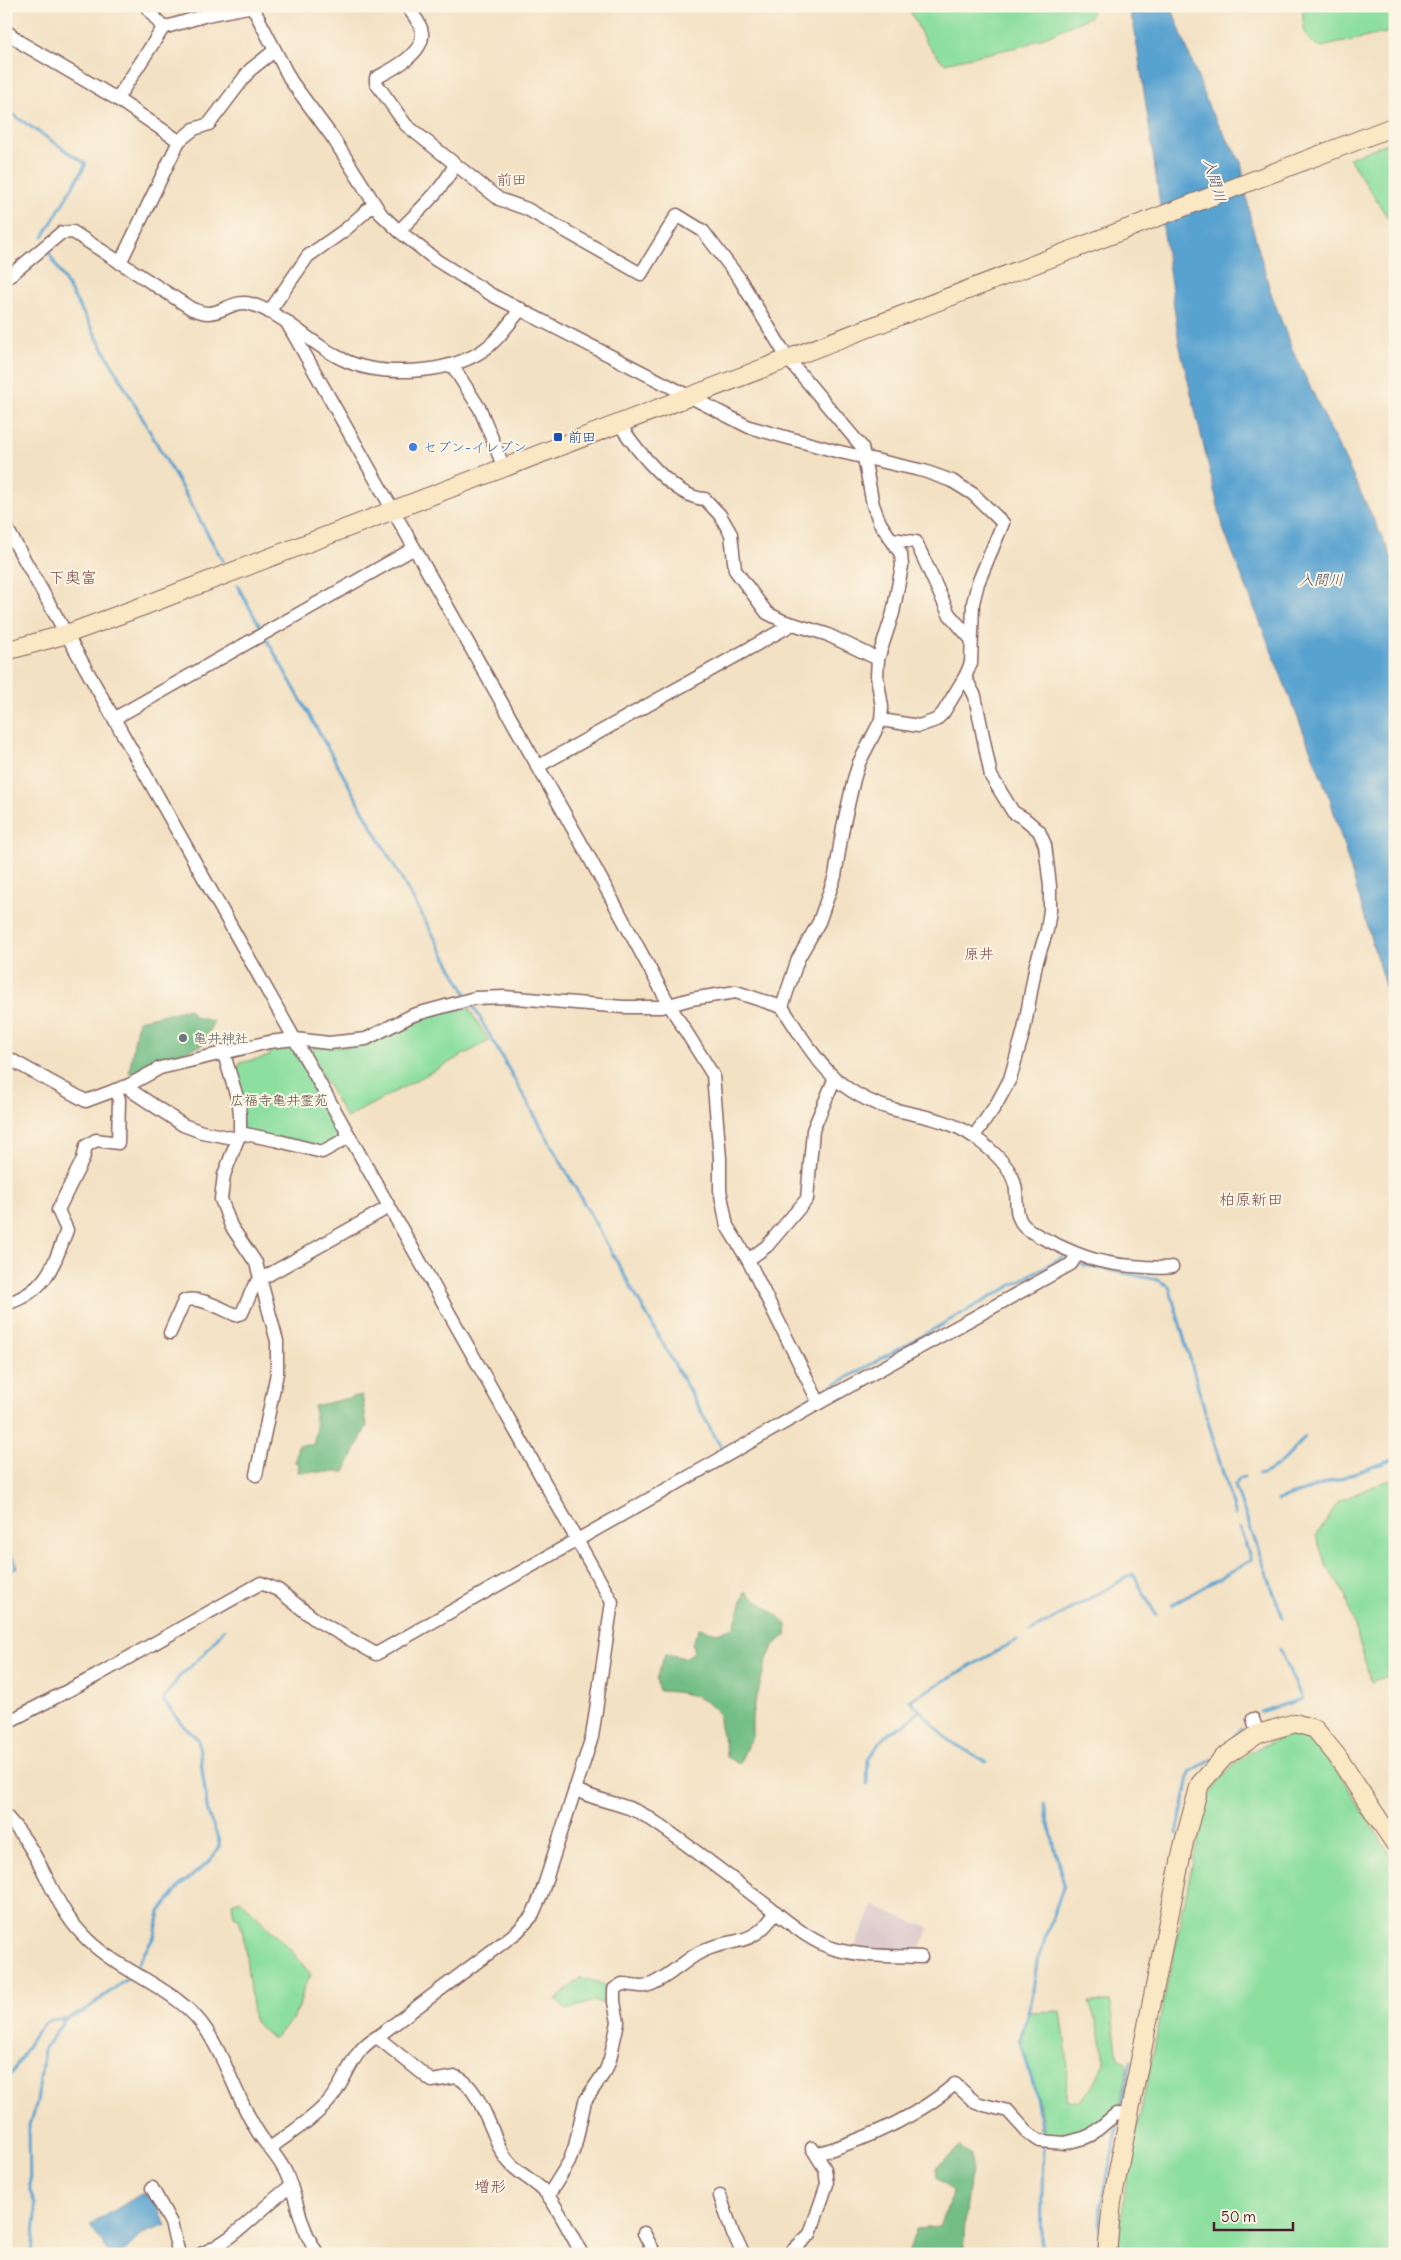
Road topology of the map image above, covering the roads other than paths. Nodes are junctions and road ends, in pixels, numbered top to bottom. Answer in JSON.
{"nodes":[{"id":1,"x":146,"y":6,"type":"edge"},
{"id":2,"x":252,"y":6,"type":"edge"},
{"id":3,"x":407,"y":6,"type":"edge"},
{"id":4,"x":163,"y":28,"type":"junction"},
{"id":5,"x":6,"y":31,"type":"edge"},
{"id":6,"x":274,"y":51,"type":"junction"},
{"id":7,"x":117,"y":99,"type":"junction"},
{"id":8,"x":1395,"y":126,"type":"edge"},
{"id":9,"x":179,"y":141,"type":"junction"},
{"id":10,"x":454,"y":164,"type":"junction"},
{"id":11,"x":374,"y":204,"type":"junction"},
{"id":12,"x":399,"y":231,"type":"junction"},
{"id":13,"x":120,"y":263,"type":"junction"},
{"id":14,"x":6,"y":279,"type":"edge"},
{"id":15,"x":521,"y":309,"type":"junction"},
{"id":16,"x":269,"y":312,"type":"junction"},
{"id":17,"x":286,"y":321,"type":"junction"},
{"id":18,"x":795,"y":357,"type":"junction"},
{"id":19,"x":452,"y":364,"type":"junction"},
{"id":20,"x":691,"y":396,"type":"junction"},
{"id":21,"x":620,"y":425,"type":"junction"},
{"id":22,"x":866,"y":456,"type":"junction"},
{"id":23,"x":504,"y":468,"type":"junction"},
{"id":24,"x":392,"y":510,"type":"junction"},
{"id":25,"x":6,"y":527,"type":"edge"},
{"id":26,"x":891,"y":539,"type":"junction"},
{"id":27,"x":413,"y":549,"type":"junction"},
{"id":28,"x":792,"y":624,"type":"junction"},
{"id":29,"x":67,"y":634,"type":"junction"},
{"id":30,"x":970,"y":638,"type":"junction"},
{"id":31,"x":6,"y":650,"type":"edge"},
{"id":32,"x":878,"y":659,"type":"junction"},
{"id":33,"x":965,"y":677,"type":"junction"},
{"id":34,"x":115,"y":718,"type":"junction"},
{"id":35,"x":880,"y":720,"type":"junction"},
{"id":36,"x":537,"y":767,"type":"junction"},
{"id":37,"x":670,"y":1006,"type":"junction"},
{"id":38,"x":782,"y":1007,"type":"junction"},
{"id":39,"x":295,"y":1039,"type":"junction"},
{"id":40,"x":223,"y":1051,"type":"junction"},
{"id":41,"x":6,"y":1056,"type":"edge"},
{"id":42,"x":834,"y":1080,"type":"junction"},
{"id":43,"x":128,"y":1085,"type":"junction"},
{"id":44,"x":115,"y":1090,"type":"junction"},
{"id":45,"x":239,"y":1136,"type":"junction"},
{"id":46,"x":974,"y":1136,"type":"junction"},
{"id":47,"x":349,"y":1137,"type":"junction"},
{"id":48,"x":389,"y":1207,"type":"junction"},
{"id":49,"x":1078,"y":1255,"type":"junction"},
{"id":50,"x":748,"y":1260,"type":"junction"},
{"id":51,"x":1172,"y":1266,"type":"dead end"},
{"id":52,"x":261,"y":1279,"type":"junction"},
{"id":53,"x":6,"y":1304,"type":"edge"},
{"id":54,"x":170,"y":1333,"type":"dead end"},
{"id":55,"x":817,"y":1398,"type":"junction"},
{"id":56,"x":256,"y":1475,"type":"dead end"},
{"id":57,"x":578,"y":1541,"type":"junction"},
{"id":58,"x":6,"y":1722,"type":"edge"},
{"id":59,"x":575,"y":1789,"type":"junction"},
{"id":60,"x":6,"y":1816,"type":"edge"},
{"id":61,"x":1395,"y":1844,"type":"edge"},
{"id":62,"x":776,"y":1912,"type":"junction"},
{"id":63,"x":922,"y":1957,"type":"dead end"},
{"id":64,"x":377,"y":2037,"type":"junction"},
{"id":65,"x":1128,"y":2115,"type":"junction"},
{"id":66,"x":270,"y":2148,"type":"junction"},
{"id":67,"x":290,"y":2186,"type":"junction"},
{"id":68,"x":152,"y":2188,"type":"dead end"},
{"id":69,"x":548,"y":2196,"type":"junction"},
{"id":70,"x":720,"y":2196,"type":"dead end"},
{"id":71,"x":644,"y":2233,"type":"dead end"},
{"id":72,"x":179,"y":2254,"type":"edge"},
{"id":73,"x":201,"y":2254,"type":"edge"},
{"id":74,"x":318,"y":2254,"type":"edge"},
{"id":75,"x":582,"y":2254,"type":"edge"},
{"id":76,"x":655,"y":2254,"type":"edge"},
{"id":77,"x":744,"y":2254,"type":"edge"},
{"id":78,"x":789,"y":2254,"type":"edge"},
{"id":79,"x":1107,"y":2254,"type":"edge"}],
"edges":[{"from":1,"to":4,"type":"street"},
{"from":2,"to":4,"type":"street"},
{"from":2,"to":6,"type":"street"},
{"from":3,"to":10,"type":"street"},
{"from":4,"to":7,"type":"street"},
{"from":5,"to":7,"type":"street"},
{"from":6,"to":9,"type":"street"},
{"from":6,"to":11,"type":"street"},
{"from":7,"to":9,"type":"street"},
{"from":8,"to":18,"type":"street"},
{"from":9,"to":13,"type":"street"},
{"from":10,"to":12,"type":"street"},
{"from":10,"to":18,"type":"street"},
{"from":11,"to":12,"type":"street"},
{"from":11,"to":16,"type":"street"},
{"from":12,"to":15,"type":"street"},
{"from":13,"to":14,"type":"street"},
{"from":13,"to":16,"type":"street"},
{"from":15,"to":19,"type":"street"},
{"from":15,"to":20,"type":"street"},
{"from":16,"to":17,"type":"street"},
{"from":17,"to":19,"type":"street"},
{"from":17,"to":24,"type":"street"},
{"from":18,"to":20,"type":"street"},
{"from":18,"to":22,"type":"street"},
{"from":19,"to":23,"type":"street"},
{"from":20,"to":21,"type":"street"},
{"from":20,"to":22,"type":"street"},
{"from":21,"to":23,"type":"street"},
{"from":21,"to":28,"type":"street"},
{"from":22,"to":26,"type":"street"},
{"from":22,"to":30,"type":"street"},
{"from":23,"to":24,"type":"street"},
{"from":24,"to":27,"type":"street"},
{"from":24,"to":29,"type":"street"},
{"from":25,"to":29,"type":"street"},
{"from":26,"to":30,"type":"street"},
{"from":26,"to":32,"type":"street"},
{"from":27,"to":34,"type":"street"},
{"from":27,"to":36,"type":"street"},
{"from":28,"to":32,"type":"street"},
{"from":28,"to":36,"type":"street"},
{"from":29,"to":31,"type":"street"},
{"from":29,"to":34,"type":"street"},
{"from":30,"to":33,"type":"street"},
{"from":32,"to":35,"type":"street"},
{"from":33,"to":35,"type":"street"},
{"from":33,"to":46,"type":"street"},
{"from":34,"to":39,"type":"street"},
{"from":35,"to":38,"type":"street"},
{"from":36,"to":37,"type":"street"},
{"from":37,"to":38,"type":"street"},
{"from":37,"to":39,"type":"street"},
{"from":37,"to":50,"type":"street"},
{"from":38,"to":42,"type":"street"},
{"from":39,"to":40,"type":"street"},
{"from":39,"to":47,"type":"street"},
{"from":40,"to":43,"type":"street"},
{"from":40,"to":45,"type":"street"},
{"from":41,"to":44,"type":"street"},
{"from":42,"to":46,"type":"street"},
{"from":42,"to":50,"type":"street"},
{"from":43,"to":44,"type":"street"},
{"from":43,"to":45,"type":"street"},
{"from":44,"to":53,"type":"street"},
{"from":45,"to":47,"type":"street"},
{"from":45,"to":52,"type":"street"},
{"from":46,"to":49,"type":"street"},
{"from":47,"to":48,"type":"street"},
{"from":48,"to":52,"type":"street"},
{"from":48,"to":57,"type":"street"},
{"from":49,"to":51,"type":"street"},
{"from":49,"to":55,"type":"street"},
{"from":50,"to":55,"type":"street"},
{"from":52,"to":54,"type":"street"},
{"from":52,"to":56,"type":"street"},
{"from":55,"to":57,"type":"street"},
{"from":57,"to":58,"type":"street"},
{"from":57,"to":59,"type":"street"},
{"from":59,"to":62,"type":"street"},
{"from":59,"to":64,"type":"street"},
{"from":60,"to":66,"type":"street"},
{"from":61,"to":65,"type":"street"},
{"from":62,"to":63,"type":"street"},
{"from":62,"to":69,"type":"street"},
{"from":64,"to":66,"type":"street"},
{"from":64,"to":69,"type":"street"},
{"from":65,"to":78,"type":"street"},
{"from":65,"to":79,"type":"street"},
{"from":66,"to":67,"type":"street"},
{"from":67,"to":73,"type":"street"},
{"from":67,"to":74,"type":"street"},
{"from":68,"to":72,"type":"street"},
{"from":69,"to":75,"type":"street"},
{"from":70,"to":77,"type":"street"},
{"from":71,"to":76,"type":"street"}]}
